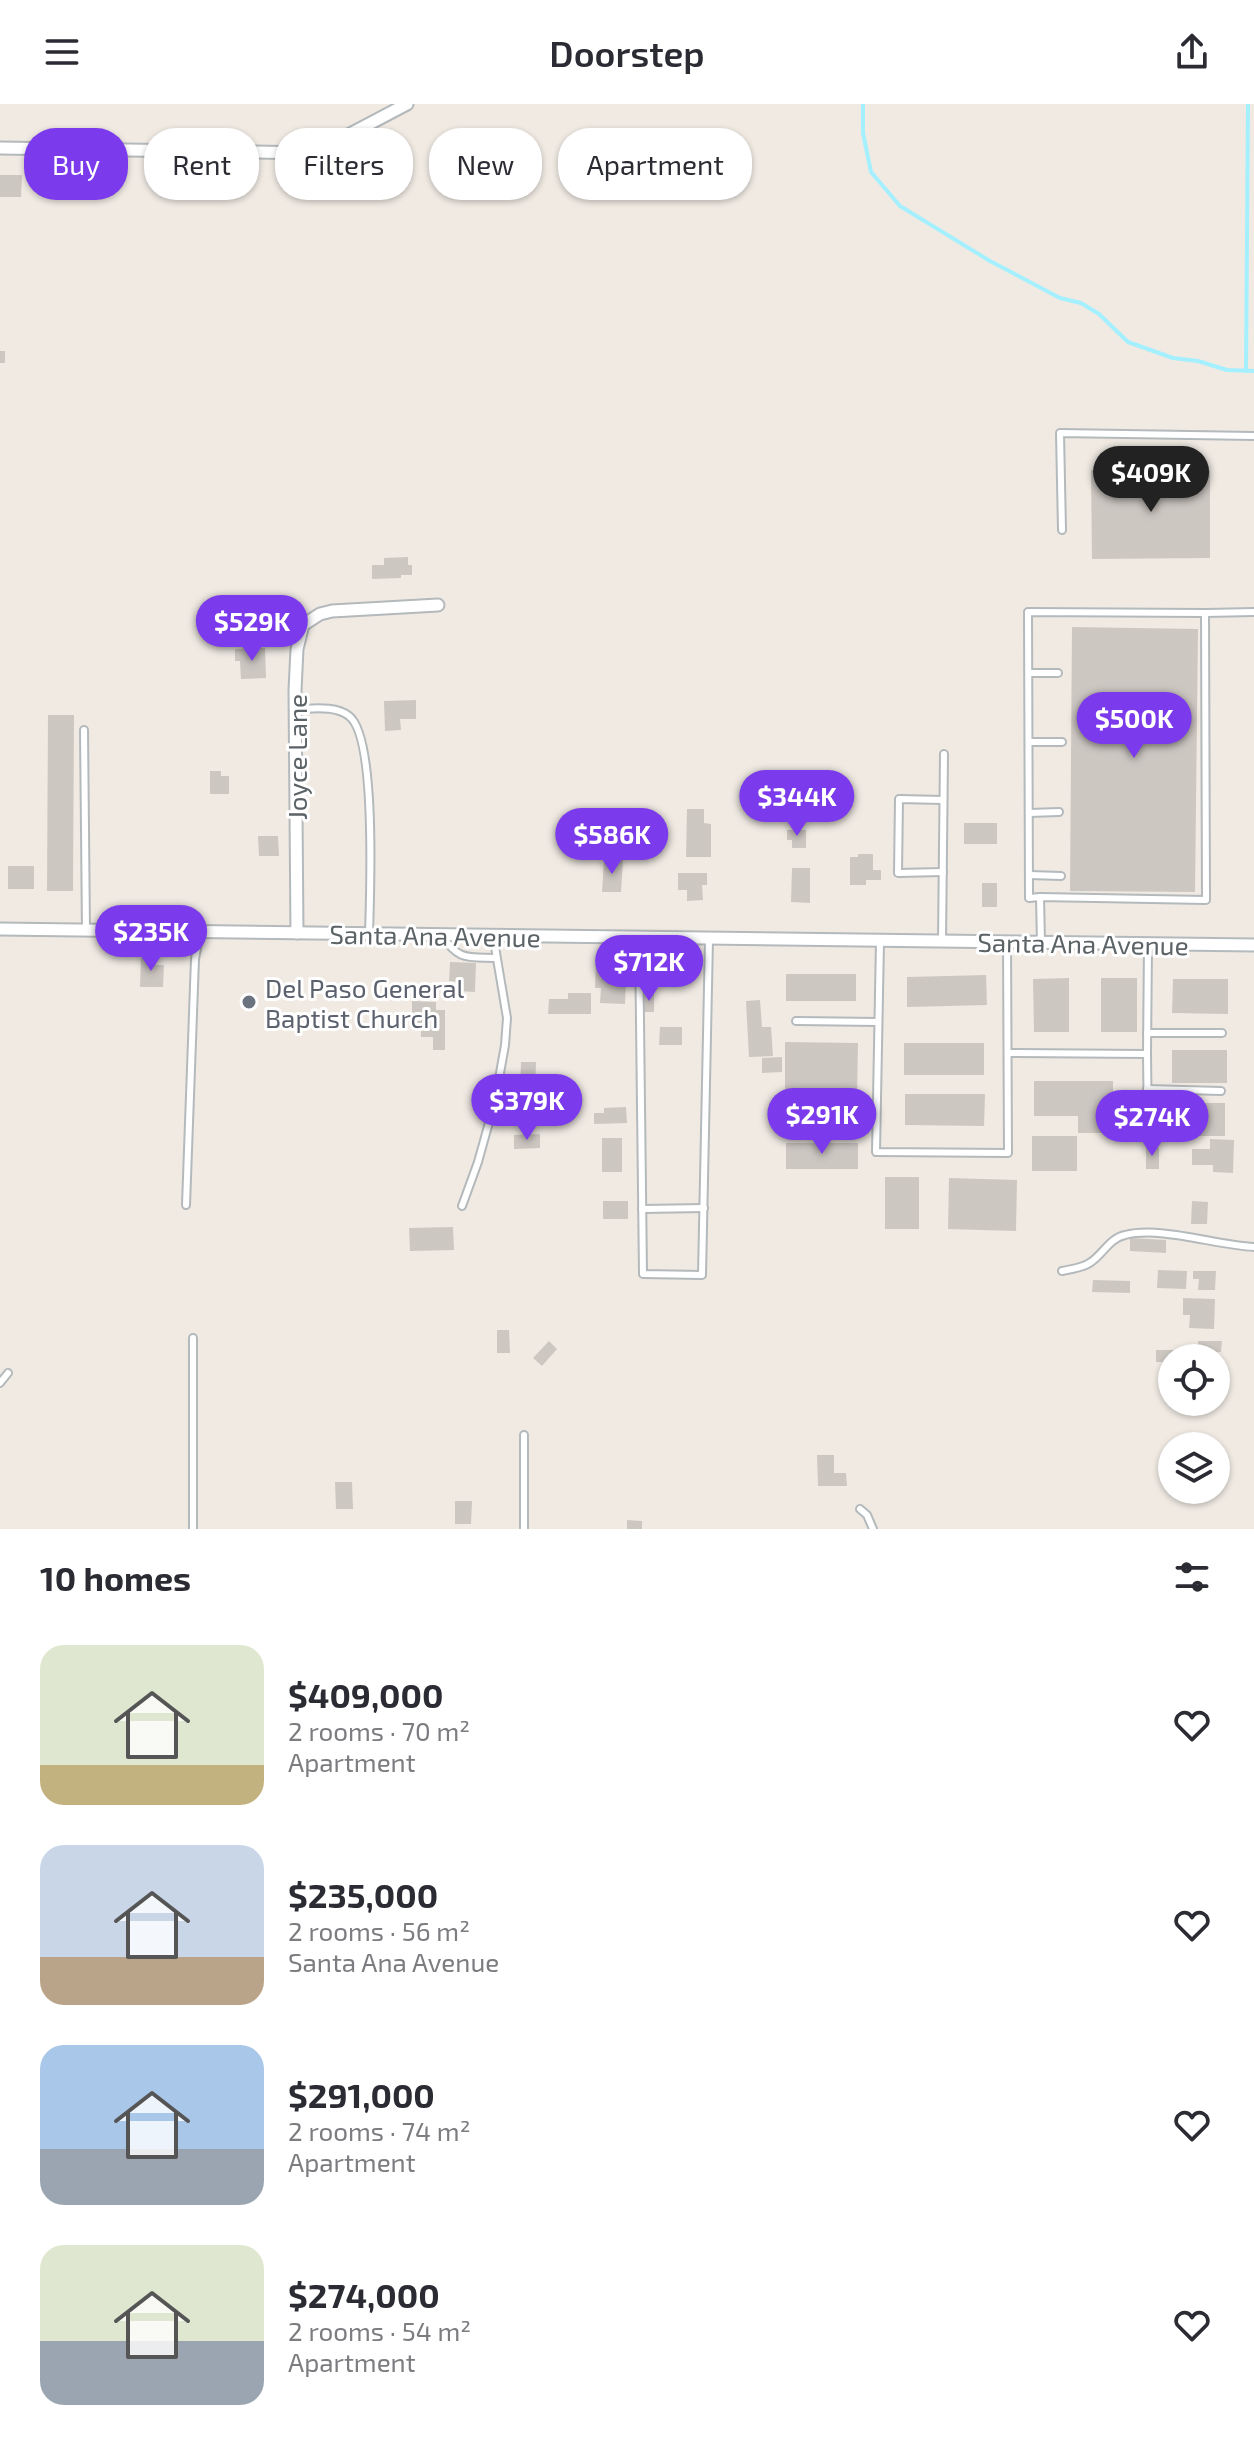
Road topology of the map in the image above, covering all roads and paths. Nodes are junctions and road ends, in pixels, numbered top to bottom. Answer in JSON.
{"nodes":[{"id":1,"x":407,"y":104,"type":"edge"},
{"id":2,"x":0,"y":148,"type":"edge"},
{"id":3,"x":1254,"y":436,"type":"edge"},
{"id":4,"x":1062,"y":530,"type":"dead end"},
{"id":5,"x":438,"y":605,"type":"dead end"},
{"id":6,"x":1254,"y":612,"type":"edge"},
{"id":7,"x":1205,"y":613,"type":"junction"},
{"id":8,"x":1029,"y":673,"type":"junction"},
{"id":9,"x":1058,"y":673,"type":"dead end"},
{"id":10,"x":295,"y":709,"type":"junction"},
{"id":11,"x":84,"y":730,"type":"dead end"},
{"id":12,"x":1029,"y":742,"type":"junction"},
{"id":13,"x":1062,"y":742,"type":"dead end"},
{"id":14,"x":944,"y":754,"type":"dead end"},
{"id":15,"x":943,"y":800,"type":"junction"},
{"id":16,"x":1059,"y":812,"type":"dead end"},
{"id":17,"x":1029,"y":813,"type":"junction"},
{"id":18,"x":943,"y":872,"type":"junction"},
{"id":19,"x":1029,"y":875,"type":"junction"},
{"id":20,"x":1061,"y":876,"type":"dead end"},
{"id":21,"x":1040,"y":897,"type":"junction"},
{"id":22,"x":0,"y":929,"type":"edge"},
{"id":23,"x":86,"y":930,"type":"junction"},
{"id":24,"x":200,"y":932,"type":"junction"},
{"id":25,"x":297,"y":933,"type":"junction"},
{"id":26,"x":369,"y":934,"type":"junction"},
{"id":27,"x":442,"y":935,"type":"junction"},
{"id":28,"x":493,"y":935,"type":"junction"},
{"id":29,"x":639,"y":937,"type":"junction"},
{"id":30,"x":709,"y":939,"type":"junction"},
{"id":31,"x":880,"y":941,"type":"junction"},
{"id":32,"x":942,"y":942,"type":"junction"},
{"id":33,"x":1007,"y":942,"type":"junction"},
{"id":34,"x":1041,"y":943,"type":"junction"},
{"id":35,"x":1148,"y":944,"type":"junction"},
{"id":36,"x":1254,"y":945,"type":"edge"},
{"id":37,"x":496,"y":958,"type":"junction"},
{"id":38,"x":796,"y":1021,"type":"dead end"},
{"id":39,"x":878,"y":1022,"type":"junction"},
{"id":40,"x":1147,"y":1033,"type":"junction"},
{"id":41,"x":1222,"y":1033,"type":"dead end"},
{"id":42,"x":1008,"y":1053,"type":"junction"},
{"id":43,"x":1147,"y":1054,"type":"junction"},
{"id":44,"x":1147,"y":1089,"type":"junction"},
{"id":45,"x":1221,"y":1091,"type":"dead end"},
{"id":46,"x":800,"y":1123,"type":"dead end"},
{"id":47,"x":876,"y":1123,"type":"junction"},
{"id":48,"x":1148,"y":1132,"type":"dead end"},
{"id":49,"x":186,"y":1205,"type":"dead end"},
{"id":50,"x":462,"y":1206,"type":"dead end"},
{"id":51,"x":704,"y":1208,"type":"junction"},
{"id":52,"x":642,"y":1209,"type":"junction"},
{"id":53,"x":1254,"y":1247,"type":"edge"},
{"id":54,"x":1062,"y":1271,"type":"dead end"},
{"id":55,"x":193,"y":1338,"type":"dead end"},
{"id":56,"x":8,"y":1373,"type":"dead end"},
{"id":57,"x":0,"y":1383,"type":"edge"},
{"id":58,"x":524,"y":1435,"type":"dead end"},
{"id":59,"x":860,"y":1509,"type":"dead end"},
{"id":60,"x":193,"y":1529,"type":"edge"},
{"id":61,"x":524,"y":1529,"type":"edge"},
{"id":62,"x":873,"y":1529,"type":"edge"}],
"edges":[{"from":1,"to":2,"type":"street"},
{"from":3,"to":4,"type":"lane"},
{"from":5,"to":10,"type":"street","name":"Joyce Lane"},
{"from":6,"to":7,"type":"lane"},
{"from":7,"to":8,"type":"lane"},
{"from":7,"to":21,"type":"lane"},
{"from":8,"to":9,"type":"lane"},
{"from":8,"to":12,"type":"lane"},
{"from":10,"to":25,"type":"street","name":"Joyce Lane"},
{"from":10,"to":26,"type":"lane"},
{"from":11,"to":23,"type":"lane"},
{"from":12,"to":13,"type":"lane"},
{"from":12,"to":17,"type":"lane"},
{"from":14,"to":15,"type":"lane"},
{"from":15,"to":18,"type":"lane"},
{"from":15,"to":18,"type":"lane"},
{"from":16,"to":17,"type":"lane"},
{"from":17,"to":19,"type":"lane"},
{"from":18,"to":32,"type":"lane"},
{"from":19,"to":20,"type":"lane"},
{"from":19,"to":21,"type":"lane"},
{"from":21,"to":34,"type":"lane"},
{"from":22,"to":23,"type":"street","name":"Santa Ana Avenue"},
{"from":23,"to":24,"type":"street","name":"Santa Ana Avenue"},
{"from":24,"to":25,"type":"street","name":"Santa Ana Avenue"},
{"from":24,"to":49,"type":"lane"},
{"from":25,"to":26,"type":"street","name":"Santa Ana Avenue"},
{"from":26,"to":27,"type":"street","name":"Santa Ana Avenue"},
{"from":27,"to":28,"type":"street","name":"Santa Ana Avenue"},
{"from":27,"to":37,"type":"lane"},
{"from":28,"to":29,"type":"street","name":"Santa Ana Avenue"},
{"from":28,"to":37,"type":"lane"},
{"from":29,"to":30,"type":"street","name":"Santa Ana Avenue"},
{"from":29,"to":52,"type":"lane"},
{"from":30,"to":31,"type":"street","name":"Santa Ana Avenue"},
{"from":30,"to":51,"type":"lane"},
{"from":31,"to":32,"type":"street","name":"Santa Ana Avenue"},
{"from":31,"to":39,"type":"lane"},
{"from":32,"to":33,"type":"street","name":"Santa Ana Avenue"},
{"from":33,"to":34,"type":"street","name":"Santa Ana Avenue"},
{"from":33,"to":42,"type":"lane"},
{"from":34,"to":35,"type":"street","name":"Santa Ana Avenue"},
{"from":35,"to":36,"type":"street","name":"Santa Ana Avenue"},
{"from":35,"to":40,"type":"lane"},
{"from":37,"to":50,"type":"lane"},
{"from":38,"to":39,"type":"lane"},
{"from":39,"to":47,"type":"lane"},
{"from":40,"to":41,"type":"lane"},
{"from":40,"to":43,"type":"lane"},
{"from":42,"to":43,"type":"lane"},
{"from":42,"to":47,"type":"lane"},
{"from":43,"to":44,"type":"lane"},
{"from":44,"to":45,"type":"lane"},
{"from":44,"to":48,"type":"lane"},
{"from":46,"to":47,"type":"lane"},
{"from":51,"to":52,"type":"lane"},
{"from":51,"to":52,"type":"lane"},
{"from":53,"to":54,"type":"lane"},
{"from":55,"to":60,"type":"lane"},
{"from":56,"to":57,"type":"lane"},
{"from":58,"to":61,"type":"lane"},
{"from":59,"to":62,"type":"lane"}]}
